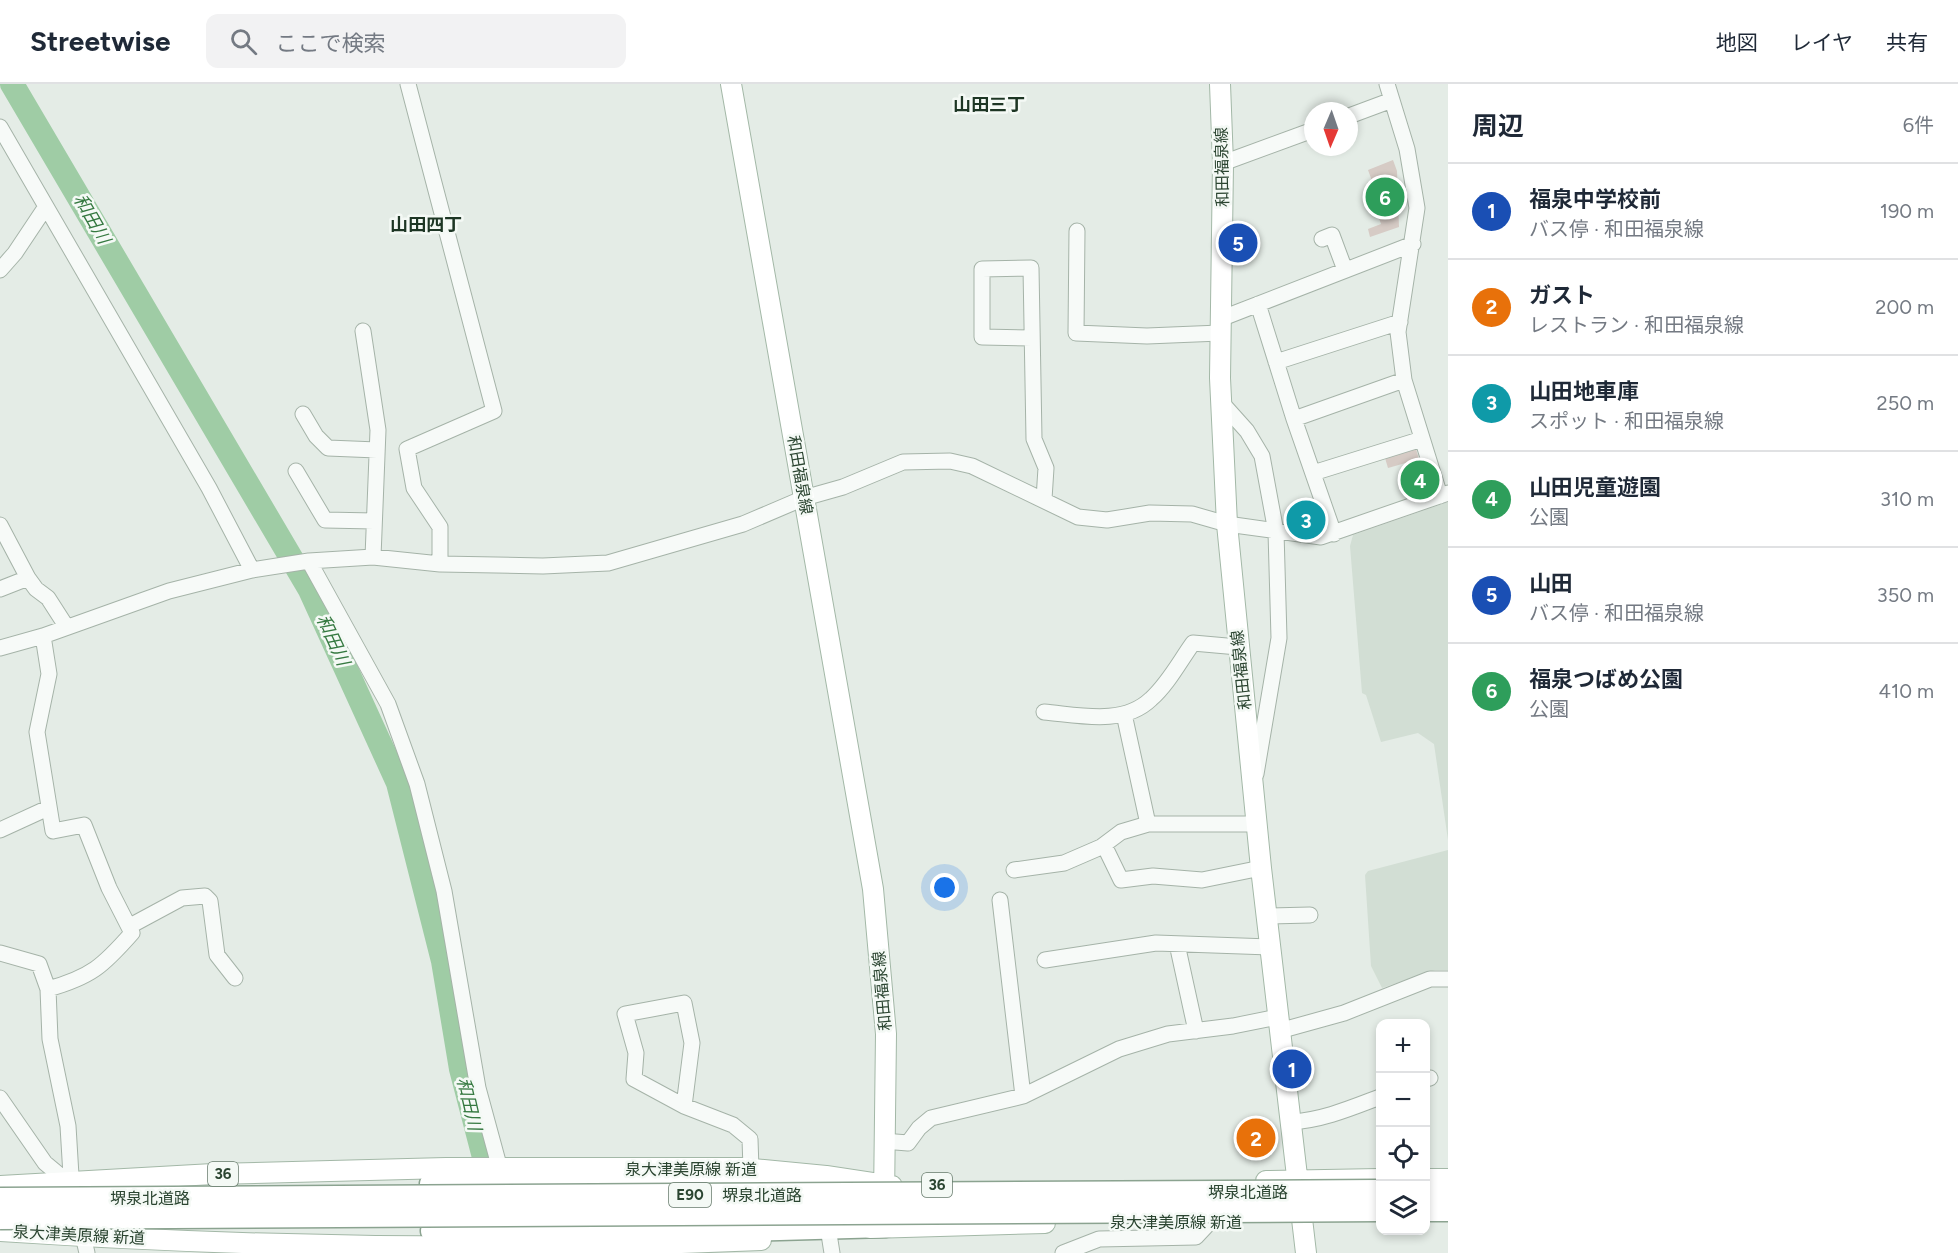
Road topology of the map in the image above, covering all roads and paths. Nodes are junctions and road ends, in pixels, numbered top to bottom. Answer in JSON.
{"nodes":[{"id":1,"x":408,"y":84,"type":"edge"},
{"id":2,"x":731,"y":84,"type":"edge"},
{"id":3,"x":1220,"y":84,"type":"edge"},
{"id":4,"x":1387,"y":84,"type":"edge"},
{"id":5,"x":1392,"y":100,"type":"junction"},
{"id":6,"x":1358,"y":113,"type":"edge"},
{"id":7,"x":0,"y":127,"type":"edge"},
{"id":8,"x":1304,"y":133,"type":"edge"},
{"id":9,"x":1223,"y":163,"type":"junction"},
{"id":10,"x":45,"y":208,"type":"junction"},
{"id":11,"x":1077,"y":231,"type":"dead end"},
{"id":12,"x":1322,"y":239,"type":"dead end"},
{"id":13,"x":1413,"y":244,"type":"junction"},
{"id":14,"x":0,"y":270,"type":"edge"},
{"id":15,"x":1345,"y":270,"type":"junction"},
{"id":16,"x":1258,"y":304,"type":"junction"},
{"id":17,"x":1400,"y":322,"type":"junction"},
{"id":18,"x":1220,"y":326,"type":"junction"},
{"id":19,"x":363,"y":331,"type":"dead end"},
{"id":20,"x":1032,"y":338,"type":"junction"},
{"id":21,"x":1276,"y":362,"type":"junction"},
{"id":22,"x":1404,"y":380,"type":"junction"},
{"id":23,"x":1221,"y":402,"type":"junction"},
{"id":24,"x":303,"y":414,"type":"dead end"},
{"id":25,"x":1294,"y":419,"type":"junction"},
{"id":26,"x":1422,"y":439,"type":"junction"},
{"id":27,"x":377,"y":450,"type":"junction"},
{"id":28,"x":296,"y":471,"type":"dead end"},
{"id":29,"x":1313,"y":473,"type":"junction"},
{"id":30,"x":1444,"y":494,"type":"edge"},
{"id":31,"x":804,"y":498,"type":"junction"},
{"id":32,"x":1044,"y":498,"type":"junction"},
{"id":33,"x":374,"y":521,"type":"junction"},
{"id":34,"x":1227,"y":524,"type":"junction"},
{"id":35,"x":0,"y":525,"type":"edge"},
{"id":36,"x":1276,"y":532,"type":"junction"},
{"id":37,"x":1334,"y":534,"type":"junction"},
{"id":38,"x":373,"y":557,"type":"junction"},
{"id":39,"x":305,"y":562,"type":"junction"},
{"id":40,"x":440,"y":564,"type":"junction"},
{"id":41,"x":252,"y":570,"type":"junction"},
{"id":42,"x":28,"y":578,"type":"junction"},
{"id":43,"x":0,"y":589,"type":"edge"},
{"id":44,"x":66,"y":626,"type":"junction"},
{"id":45,"x":43,"y":636,"type":"junction"},
{"id":46,"x":1238,"y":647,"type":"junction"},
{"id":47,"x":0,"y":648,"type":"edge"},
{"id":48,"x":1044,"y":712,"type":"dead end"},
{"id":49,"x":1124,"y":714,"type":"junction"},
{"id":50,"x":1253,"y":788,"type":"junction"},
{"id":51,"x":48,"y":808,"type":"junction"},
{"id":52,"x":1148,"y":824,"type":"junction"},
{"id":53,"x":1257,"y":824,"type":"junction"},
{"id":54,"x":0,"y":830,"type":"edge"},
{"id":55,"x":1104,"y":845,"type":"junction"},
{"id":56,"x":1261,"y":868,"type":"junction"},
{"id":57,"x":1014,"y":870,"type":"dead end"},
{"id":58,"x":1000,"y":900,"type":"dead end"},
{"id":59,"x":1310,"y":915,"type":"dead end"},
{"id":60,"x":1266,"y":916,"type":"junction"},
{"id":61,"x":130,"y":926,"type":"junction"},
{"id":62,"x":1177,"y":944,"type":"junction"},
{"id":63,"x":1270,"y":947,"type":"junction"},
{"id":64,"x":0,"y":953,"type":"edge"},
{"id":65,"x":1045,"y":960,"type":"dead end"},
{"id":66,"x":235,"y":978,"type":"dead end"},
{"id":67,"x":1448,"y":979,"type":"edge"},
{"id":68,"x":48,"y":989,"type":"junction"},
{"id":69,"x":1279,"y":1024,"type":"junction"},
{"id":70,"x":1196,"y":1030,"type":"junction"},
{"id":71,"x":1023,"y":1096,"type":"junction"},
{"id":72,"x":0,"y":1098,"type":"edge"},
{"id":73,"x":1376,"y":1099,"type":"edge"},
{"id":74,"x":684,"y":1107,"type":"junction"},
{"id":75,"x":1291,"y":1122,"type":"junction"},
{"id":76,"x":883,"y":1141,"type":"junction"},
{"id":77,"x":497,"y":1169,"type":"junction"},
{"id":78,"x":747,"y":1174,"type":"junction"},
{"id":79,"x":1376,"y":1179,"type":"edge"},
{"id":80,"x":1430,"y":1179,"type":"edge"},
{"id":81,"x":1448,"y":1179,"type":"edge"},
{"id":82,"x":1297,"y":1180,"type":"junction"},
{"id":83,"x":0,"y":1186,"type":"edge"},
{"id":84,"x":883,"y":1186,"type":"junction"},
{"id":85,"x":1376,"y":1191,"type":"edge"},
{"id":86,"x":1430,"y":1191,"type":"edge"},
{"id":87,"x":1448,"y":1191,"type":"edge"},
{"id":88,"x":0,"y":1199,"type":"edge"},
{"id":89,"x":59,"y":1200,"type":"junction"},
{"id":90,"x":1376,"y":1210,"type":"edge"},
{"id":91,"x":1430,"y":1210,"type":"edge"},
{"id":92,"x":1448,"y":1210,"type":"edge"},
{"id":93,"x":0,"y":1218,"type":"edge"},
{"id":94,"x":1430,"y":1220,"type":"edge"},
{"id":95,"x":1448,"y":1220,"type":"edge"},
{"id":96,"x":1210,"y":1222,"type":"junction"},
{"id":97,"x":1376,"y":1222,"type":"edge"},
{"id":98,"x":886,"y":1226,"type":"junction"},
{"id":99,"x":0,"y":1231,"type":"edge"},
{"id":100,"x":1307,"y":1242,"type":"edge"},
{"id":101,"x":830,"y":1244,"type":"edge"},
{"id":102,"x":85,"y":1245,"type":"edge"},
{"id":103,"x":478,"y":1248,"type":"edge"},
{"id":104,"x":413,"y":1249,"type":"edge"},
{"id":105,"x":534,"y":1249,"type":"edge"},
{"id":106,"x":672,"y":1249,"type":"edge"},
{"id":107,"x":1063,"y":1253,"type":"edge"}],
"edges":[{"from":1,"to":40,"type":"street"},
{"from":2,"to":31,"type":"main road","name":"和田福泉線"},
{"from":3,"to":9,"type":"main road","name":"和田福泉線"},
{"from":4,"to":5,"type":"street"},
{"from":5,"to":6,"type":"street"},
{"from":5,"to":13,"type":"street"},
{"from":7,"to":10,"type":"street"},
{"from":8,"to":9,"type":"street"},
{"from":9,"to":18,"type":"main road","name":"和田福泉線"},
{"from":10,"to":14,"type":"street"},
{"from":10,"to":41,"type":"street"},
{"from":11,"to":18,"type":"street"},
{"from":12,"to":15,"type":"street"},
{"from":13,"to":15,"type":"street"},
{"from":13,"to":17,"type":"street"},
{"from":15,"to":16,"type":"street"},
{"from":16,"to":18,"type":"street"},
{"from":16,"to":21,"type":"street"},
{"from":17,"to":21,"type":"street"},
{"from":17,"to":22,"type":"street"},
{"from":18,"to":23,"type":"main road","name":"和田福泉線"},
{"from":19,"to":27,"type":"street"},
{"from":20,"to":20,"type":"street"},
{"from":20,"to":32,"type":"street"},
{"from":21,"to":25,"type":"street"},
{"from":22,"to":25,"type":"street"},
{"from":22,"to":26,"type":"street"},
{"from":23,"to":34,"type":"main road","name":"和田福泉線"},
{"from":23,"to":36,"type":"street"},
{"from":24,"to":27,"type":"street"},
{"from":25,"to":29,"type":"street"},
{"from":26,"to":29,"type":"street"},
{"from":26,"to":30,"type":"street"},
{"from":27,"to":33,"type":"street"},
{"from":28,"to":33,"type":"street"},
{"from":29,"to":37,"type":"street"},
{"from":30,"to":37,"type":"street"},
{"from":31,"to":32,"type":"street"},
{"from":31,"to":40,"type":"street"},
{"from":31,"to":76,"type":"main road","name":"和田福泉線"},
{"from":32,"to":34,"type":"street"},
{"from":33,"to":38,"type":"street"},
{"from":34,"to":36,"type":"street"},
{"from":34,"to":46,"type":"main road","name":"和田福泉線"},
{"from":35,"to":42,"type":"street"},
{"from":36,"to":37,"type":"street"},
{"from":36,"to":50,"type":"street"},
{"from":38,"to":39,"type":"street"},
{"from":38,"to":40,"type":"street"},
{"from":39,"to":41,"type":"street"},
{"from":39,"to":77,"type":"street"},
{"from":41,"to":44,"type":"street"},
{"from":42,"to":43,"type":"street"},
{"from":42,"to":44,"type":"street"},
{"from":44,"to":45,"type":"street"},
{"from":45,"to":47,"type":"street"},
{"from":45,"to":51,"type":"street"},
{"from":46,"to":49,"type":"street"},
{"from":46,"to":50,"type":"main road","name":"和田福泉線"},
{"from":48,"to":49,"type":"street"},
{"from":49,"to":52,"type":"street"},
{"from":50,"to":53,"type":"main road","name":"和田福泉線"},
{"from":51,"to":54,"type":"street"},
{"from":51,"to":61,"type":"street"},
{"from":52,"to":53,"type":"street"},
{"from":52,"to":55,"type":"street"},
{"from":53,"to":56,"type":"main road","name":"和田福泉線"},
{"from":55,"to":56,"type":"street"},
{"from":55,"to":57,"type":"street"},
{"from":56,"to":60,"type":"main road","name":"和田福泉線"},
{"from":58,"to":71,"type":"street"},
{"from":59,"to":60,"type":"street"},
{"from":60,"to":63,"type":"main road","name":"和田福泉線"},
{"from":61,"to":66,"type":"street"},
{"from":61,"to":68,"type":"street"},
{"from":62,"to":63,"type":"street"},
{"from":62,"to":65,"type":"street"},
{"from":62,"to":70,"type":"street"},
{"from":63,"to":69,"type":"main road","name":"和田福泉線"},
{"from":64,"to":68,"type":"street"},
{"from":67,"to":69,"type":"street"},
{"from":68,"to":89,"type":"street"},
{"from":69,"to":70,"type":"street"},
{"from":69,"to":75,"type":"main road","name":"和田福泉線"},
{"from":70,"to":71,"type":"street"},
{"from":71,"to":76,"type":"street"},
{"from":72,"to":89,"type":"street"},
{"from":73,"to":75,"type":"street"},
{"from":74,"to":74,"type":"street"},
{"from":74,"to":78,"type":"street"},
{"from":75,"to":82,"type":"main road","name":"和田福泉線"},
{"from":76,"to":84,"type":"main road","name":"和田福泉線"},
{"from":77,"to":78,"type":"main road","name":"泉大津美原線 新道","number":"36"},
{"from":77,"to":89,"type":"main road","name":"泉大津美原線 新道","number":"36"},
{"from":78,"to":84,"type":"highway"},
{"from":78,"to":89,"type":"highway","bridge":true},
{"from":79,"to":82,"type":"main road","number":"36"},
{"from":80,"to":81,"type":"main road"},
{"from":82,"to":84,"type":"main road","number":"36"},
{"from":82,"to":100,"type":"main road","name":"和田福泉線"},
{"from":83,"to":89,"type":"main road","name":"泉大津美原線 新道","number":"36"},
{"from":84,"to":98,"type":"main road","name":"和田福泉線"},
{"from":85,"to":89,"type":"highway","name":"堺泉北道路","number":"E90","bridge":true},
{"from":86,"to":87,"type":"highway"},
{"from":88,"to":89,"type":"highway","name":"堺泉北道路","number":"E90","bridge":true},
{"from":89,"to":90,"type":"highway","name":"堺泉北道路","number":"E90","bridge":true},
{"from":89,"to":93,"type":"highway","name":"堺泉北道路","number":"E90","bridge":true},
{"from":89,"to":98,"type":"highway","bridge":true},
{"from":89,"to":102,"type":"street"},
{"from":91,"to":92,"type":"highway"},
{"from":94,"to":95,"type":"main road"},
{"from":96,"to":98,"type":"main road","name":"泉大津美原線 新道"},
{"from":96,"to":100,"type":"main road","name":"泉大津美原線 新道"},
{"from":96,"to":107,"type":"street"},
{"from":97,"to":100,"type":"main road","name":"泉大津美原線 新道"},
{"from":98,"to":101,"type":"main road","name":"泉大津美原線 新道"},
{"from":99,"to":102,"type":"main road","name":"泉大津美原線 新道"},
{"from":101,"to":106,"type":"main road","name":"泉大津美原線 新道"},
{"from":102,"to":104,"type":"main road","name":"泉大津美原線 新道"},
{"from":103,"to":104,"type":"main road","name":"泉大津美原線 新道"},
{"from":103,"to":105,"type":"main road","name":"泉大津美原線 新道"},
{"from":105,"to":106,"type":"main road","name":"泉大津美原線 新道"}]}
